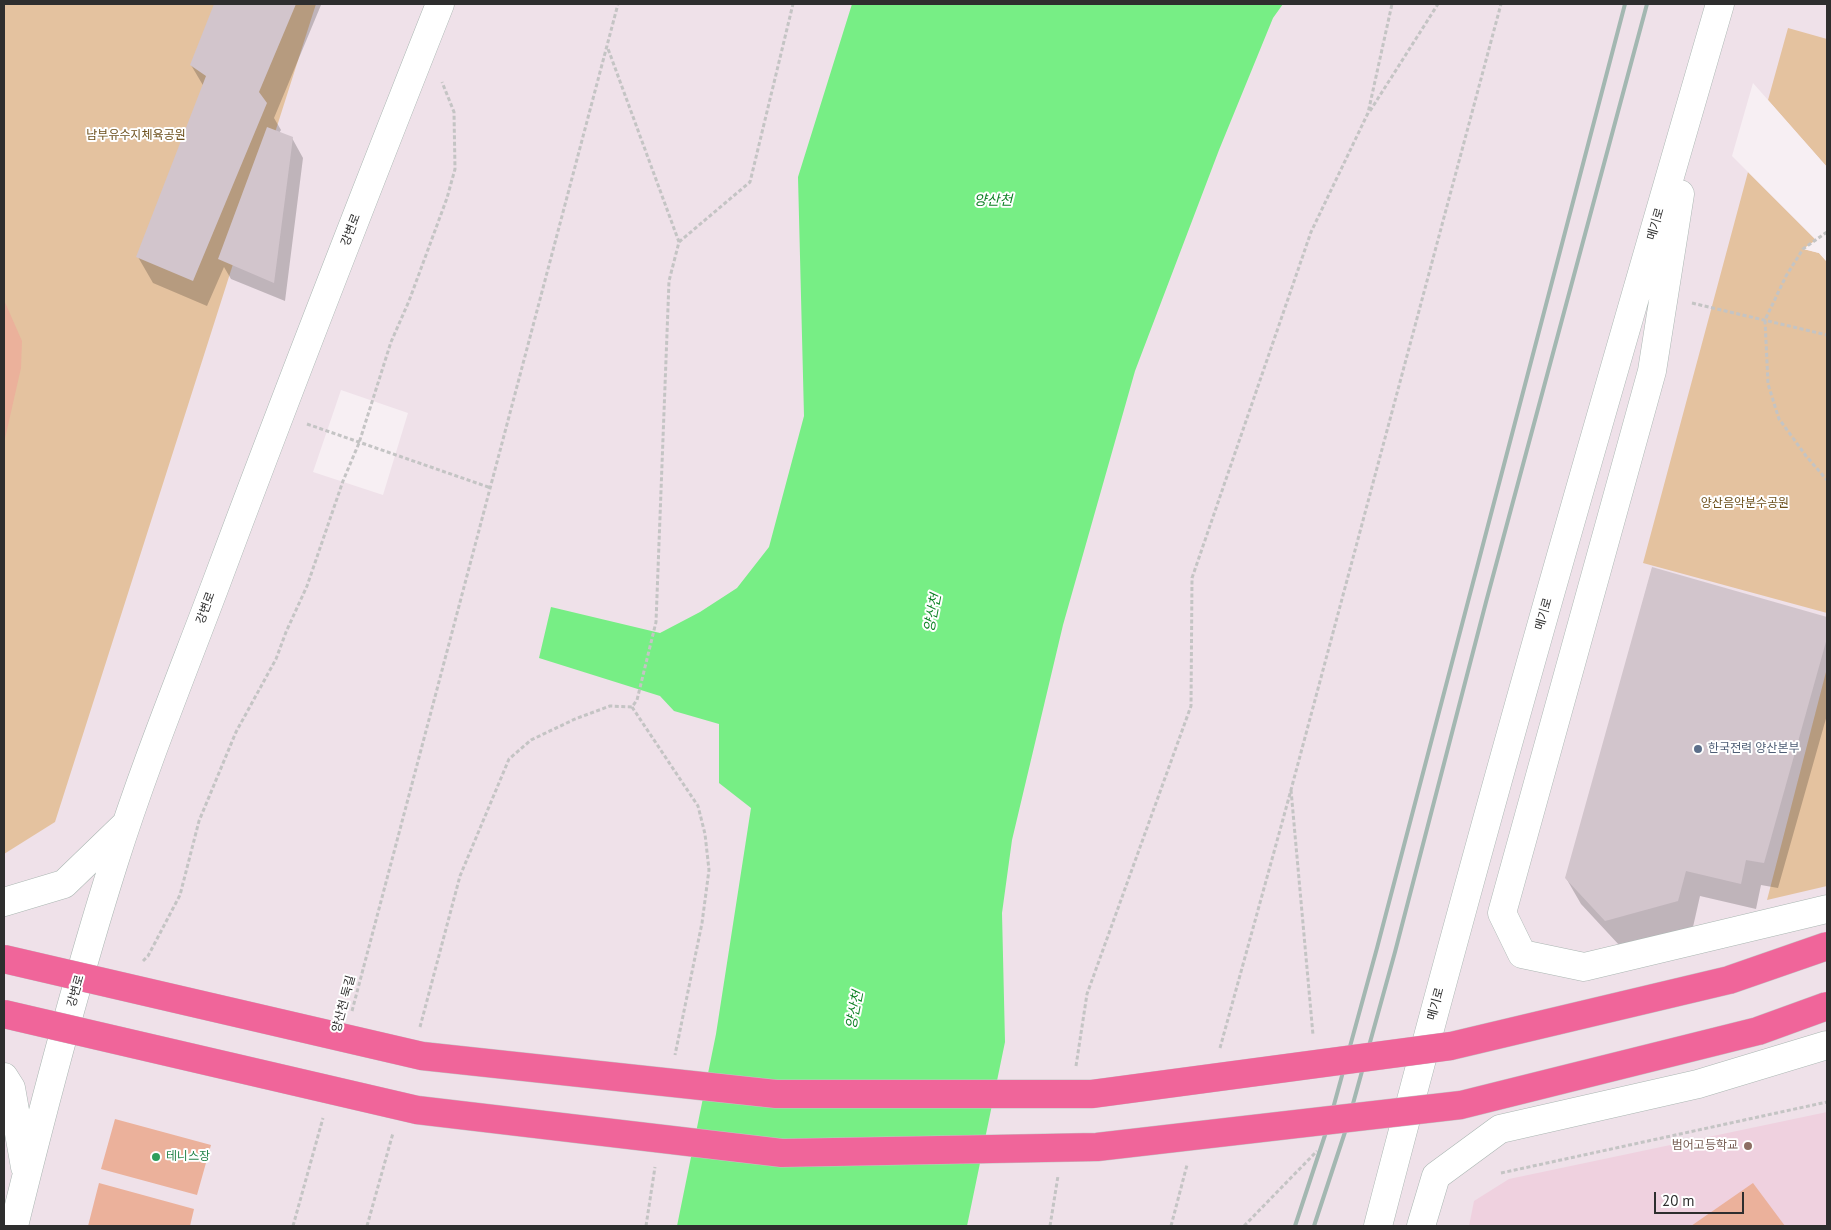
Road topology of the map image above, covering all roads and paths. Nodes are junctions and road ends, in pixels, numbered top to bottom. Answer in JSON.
{"nodes":[{"id":1,"x":440,"y":4,"type":"edge"},
{"id":2,"x":618,"y":4,"type":"edge"},
{"id":3,"x":793,"y":4,"type":"edge"},
{"id":4,"x":1392,"y":4,"type":"edge"},
{"id":5,"x":1438,"y":4,"type":"edge"},
{"id":6,"x":1501,"y":4,"type":"edge"},
{"id":7,"x":1720,"y":4,"type":"edge"},
{"id":8,"x":607,"y":46,"type":"junction"},
{"id":9,"x":441,"y":79,"type":"dead end"},
{"id":10,"x":1697,"y":82,"type":"junction"},
{"id":11,"x":1368,"y":113,"type":"junction"},
{"id":12,"x":1827,"y":232,"type":"edge"},
{"id":13,"x":679,"y":242,"type":"junction"},
{"id":14,"x":1690,"y":303,"type":"dead end"},
{"id":15,"x":1765,"y":320,"type":"junction"},
{"id":16,"x":1827,"y":335,"type":"edge"},
{"id":17,"x":304,"y":423,"type":"dead end"},
{"id":18,"x":359,"y":443,"type":"junction"},
{"id":19,"x":1827,"y":480,"type":"edge"},
{"id":20,"x":490,"y":488,"type":"junction"},
{"id":21,"x":632,"y":707,"type":"junction"},
{"id":22,"x":1291,"y":787,"type":"junction"},
{"id":23,"x":129,"y":821,"type":"junction"},
{"id":24,"x":4,"y":902,"type":"edge"},
{"id":25,"x":1827,"y":909,"type":"edge"},
{"id":26,"x":1827,"y":946,"type":"edge"},
{"id":27,"x":4,"y":959,"type":"edge"},
{"id":28,"x":141,"y":963,"type":"dead end"},
{"id":29,"x":1827,"y":1006,"type":"edge"},
{"id":30,"x":4,"y":1014,"type":"edge"},
{"id":31,"x":350,"y":1016,"type":"dead end"},
{"id":32,"x":1313,"y":1036,"type":"dead end"},
{"id":33,"x":418,"y":1037,"type":"dead end"},
{"id":34,"x":1827,"y":1045,"type":"edge"},
{"id":35,"x":1218,"y":1056,"type":"dead end"},
{"id":36,"x":674,"y":1064,"type":"dead end"},
{"id":37,"x":1075,"y":1071,"type":"dead end"},
{"id":38,"x":4,"y":1077,"type":"edge"},
{"id":39,"x":1827,"y":1102,"type":"edge"},
{"id":40,"x":324,"y":1111,"type":"dead end"},
{"id":41,"x":393,"y":1131,"type":"dead end"},
{"id":42,"x":1322,"y":1145,"type":"dead end"},
{"id":43,"x":657,"y":1159,"type":"dead end"},
{"id":44,"x":1189,"y":1160,"type":"dead end"},
{"id":45,"x":1060,"y":1168,"type":"dead end"},
{"id":46,"x":1500,"y":1173,"type":"dead end"},
{"id":47,"x":26,"y":1176,"type":"junction"},
{"id":48,"x":14,"y":1226,"type":"edge"},
{"id":49,"x":293,"y":1226,"type":"edge"},
{"id":50,"x":367,"y":1226,"type":"edge"},
{"id":51,"x":646,"y":1226,"type":"edge"},
{"id":52,"x":1050,"y":1226,"type":"edge"},
{"id":53,"x":1171,"y":1226,"type":"edge"},
{"id":54,"x":1244,"y":1226,"type":"edge"},
{"id":55,"x":1378,"y":1226,"type":"edge"},
{"id":56,"x":1421,"y":1226,"type":"edge"}],
"edges":[{"from":1,"to":23,"type":"street","name":"강변로"},
{"from":2,"to":8,"type":"path","name":"양산천 둑길"},
{"from":3,"to":13,"type":"path"},
{"from":4,"to":11,"type":"path"},
{"from":5,"to":11,"type":"path"},
{"from":6,"to":22,"type":"path"},
{"from":7,"to":10,"type":"street","name":"메기로"},
{"from":8,"to":13,"type":"path"},
{"from":8,"to":20,"type":"path","name":"양산천 둑길"},
{"from":9,"to":18,"type":"path"},
{"from":10,"to":25,"type":"street"},
{"from":10,"to":55,"type":"street","name":"메기로"},
{"from":11,"to":37,"type":"path"},
{"from":12,"to":15,"type":"path"},
{"from":13,"to":21,"type":"path"},
{"from":14,"to":15,"type":"path"},
{"from":15,"to":16,"type":"path"},
{"from":15,"to":19,"type":"path"},
{"from":17,"to":18,"type":"path"},
{"from":18,"to":20,"type":"path"},
{"from":18,"to":28,"type":"path"},
{"from":20,"to":31,"type":"path","name":"양산천 둑길"},
{"from":21,"to":33,"type":"path"},
{"from":21,"to":36,"type":"path"},
{"from":22,"to":32,"type":"path"},
{"from":22,"to":35,"type":"path"},
{"from":23,"to":24,"type":"street"},
{"from":23,"to":47,"type":"street","name":"강변로"},
{"from":26,"to":27,"type":"main road","bridge":true},
{"from":29,"to":30,"type":"main road","bridge":true},
{"from":34,"to":56,"type":"street"},
{"from":38,"to":47,"type":"street"},
{"from":39,"to":46,"type":"path"},
{"from":40,"to":49,"type":"path"},
{"from":41,"to":50,"type":"path"},
{"from":42,"to":54,"type":"path"},
{"from":43,"to":51,"type":"path"},
{"from":44,"to":53,"type":"path"},
{"from":45,"to":52,"type":"path"},
{"from":47,"to":48,"type":"street","name":"강변로"}]}
